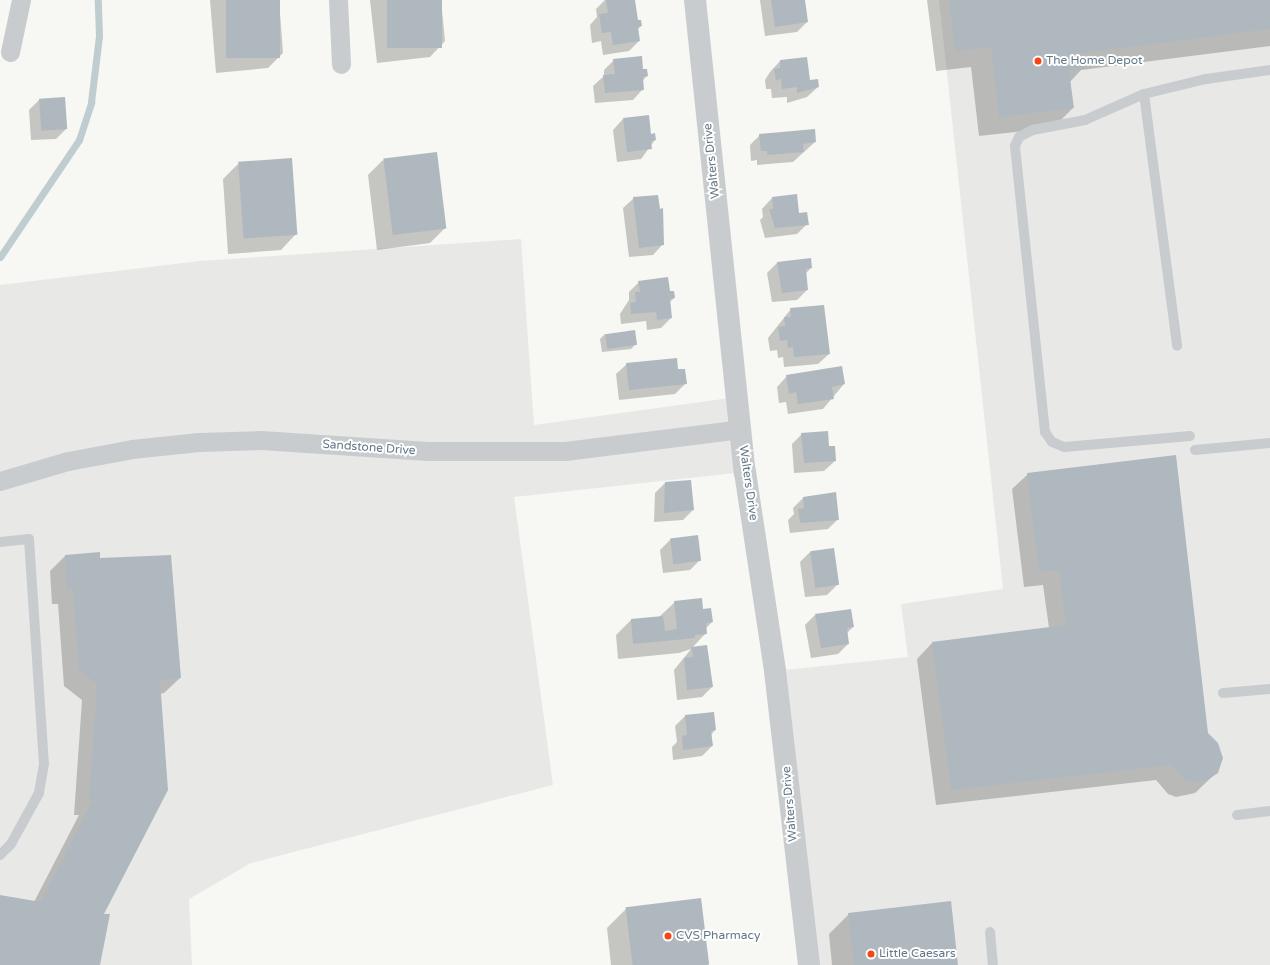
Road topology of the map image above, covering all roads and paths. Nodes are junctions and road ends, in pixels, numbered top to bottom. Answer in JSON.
{"nodes":[{"id":1,"x":21,"y":0,"type":"edge"},
{"id":2,"x":338,"y":0,"type":"edge"},
{"id":3,"x":695,"y":0,"type":"edge"},
{"id":4,"x":10,"y":52,"type":"dead end"},
{"id":5,"x":341,"y":64,"type":"dead end"},
{"id":6,"x":1270,"y":70,"type":"edge"},
{"id":7,"x":1144,"y":94,"type":"junction"},
{"id":8,"x":1177,"y":346,"type":"dead end"},
{"id":9,"x":741,"y":429,"type":"junction"},
{"id":10,"x":1190,"y":436,"type":"dead end"},
{"id":11,"x":1270,"y":442,"type":"edge"},
{"id":12,"x":1195,"y":450,"type":"dead end"},
{"id":13,"x":0,"y":481,"type":"edge"},
{"id":14,"x":0,"y":542,"type":"edge"},
{"id":15,"x":1270,"y":689,"type":"edge"},
{"id":16,"x":1223,"y":693,"type":"dead end"},
{"id":17,"x":1270,"y":811,"type":"edge"},
{"id":18,"x":1237,"y":815,"type":"dead end"},
{"id":19,"x":0,"y":855,"type":"edge"},
{"id":20,"x":990,"y":932,"type":"dead end"},
{"id":21,"x":809,"y":965,"type":"edge"},
{"id":22,"x":993,"y":965,"type":"edge"}],
"edges":[{"from":1,"to":4,"type":"street"},
{"from":2,"to":5,"type":"street"},
{"from":3,"to":9,"type":"street","name":"Walters Drive"},
{"from":6,"to":7,"type":"lane"},
{"from":7,"to":8,"type":"lane"},
{"from":7,"to":10,"type":"lane"},
{"from":9,"to":13,"type":"street","name":"Sandstone Drive"},
{"from":9,"to":21,"type":"street","name":"Walters Drive"},
{"from":11,"to":12,"type":"lane"},
{"from":14,"to":19,"type":"lane"},
{"from":15,"to":16,"type":"lane"},
{"from":17,"to":18,"type":"lane"},
{"from":20,"to":22,"type":"lane"}]}
